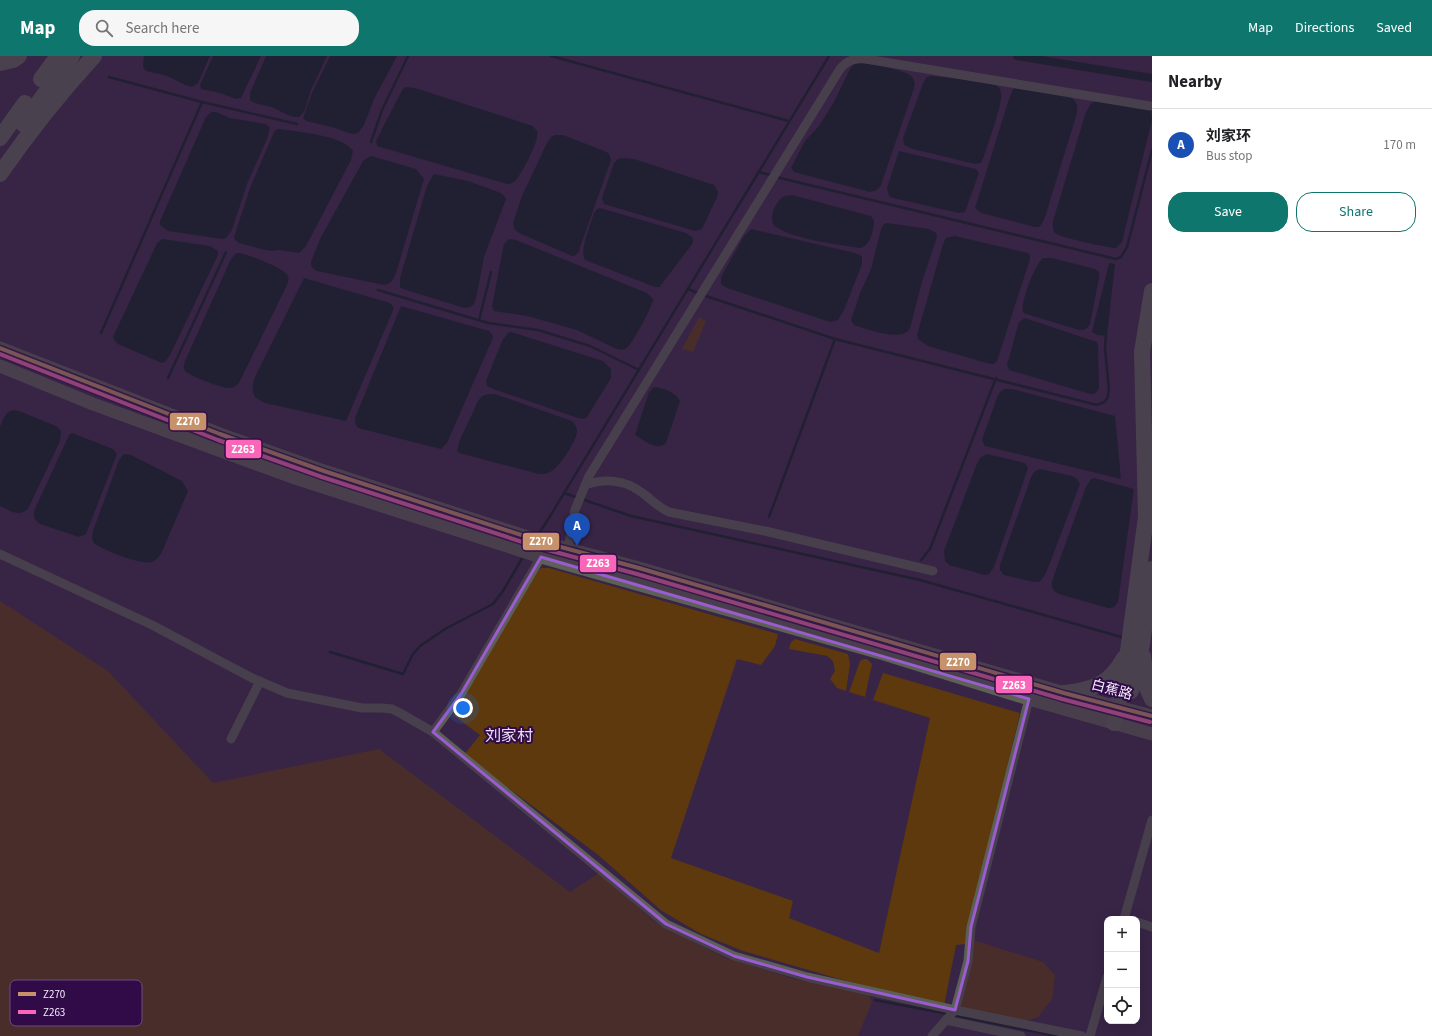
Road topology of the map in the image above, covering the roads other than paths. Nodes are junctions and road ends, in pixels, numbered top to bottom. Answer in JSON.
{"nodes":[{"id":1,"x":19,"y":56,"type":"edge"},
{"id":2,"x":58,"y":56,"type":"edge"},
{"id":3,"x":72,"y":56,"type":"edge"},
{"id":4,"x":94,"y":56,"type":"edge"},
{"id":5,"x":0,"y":63,"type":"edge"},
{"id":6,"x":1150,"y":106,"type":"dead end"},
{"id":7,"x":0,"y":138,"type":"edge"},
{"id":8,"x":0,"y":158,"type":"edge"},
{"id":9,"x":0,"y":174,"type":"edge"},
{"id":10,"x":1152,"y":291,"type":"edge"},
{"id":11,"x":0,"y":348,"type":"edge"},
{"id":12,"x":0,"y":366,"type":"edge"},
{"id":13,"x":585,"y":485,"type":"junction"},
{"id":14,"x":546,"y":543,"type":"junction"},
{"id":15,"x":568,"y":549,"type":"junction"},
{"id":16,"x":0,"y":554,"type":"edge"},
{"id":17,"x":541,"y":557,"type":"junction"},
{"id":18,"x":1152,"y":569,"type":"edge"},
{"id":19,"x":934,"y":571,"type":"dead end"},
{"id":20,"x":1135,"y":648,"type":"junction"},
{"id":21,"x":260,"y":681,"type":"junction"},
{"id":22,"x":1064,"y":693,"type":"junction"},
{"id":23,"x":1029,"y":698,"type":"junction"},
{"id":24,"x":1152,"y":700,"type":"edge"},
{"id":25,"x":1122,"y":708,"type":"junction"},
{"id":26,"x":1152,"y":716,"type":"edge"},
{"id":27,"x":1118,"y":724,"type":"junction"},
{"id":28,"x":433,"y":732,"type":"junction"},
{"id":29,"x":1152,"y":734,"type":"edge"},
{"id":30,"x":231,"y":739,"type":"dead end"},
{"id":31,"x":1152,"y":820,"type":"edge"},
{"id":32,"x":1126,"y":916,"type":"edge"},
{"id":33,"x":1140,"y":923,"type":"edge"},
{"id":34,"x":1152,"y":927,"type":"edge"},
{"id":35,"x":1104,"y":987,"type":"edge"},
{"id":36,"x":955,"y":1010,"type":"junction"},
{"id":37,"x":946,"y":1020,"type":"junction"},
{"id":38,"x":932,"y":1036,"type":"edge"},
{"id":39,"x":1021,"y":1036,"type":"edge"},
{"id":40,"x":1082,"y":1036,"type":"edge"},
{"id":41,"x":1090,"y":1036,"type":"edge"}],
"edges":[{"from":1,"to":5,"type":"highway"},
{"from":2,"to":7,"type":"highway"},
{"from":3,"to":8,"type":"highway"},
{"from":4,"to":9,"type":"highway"},
{"from":6,"to":13,"type":"street"},
{"from":10,"to":20,"type":"highway"},
{"from":11,"to":14,"type":"main road","name":"白蕉路"},
{"from":12,"to":17,"type":"main road"},
{"from":13,"to":15,"type":"street"},
{"from":13,"to":19,"type":"street"},
{"from":14,"to":15,"type":"main road","name":"白蕉路"},
{"from":14,"to":17,"type":"street"},
{"from":15,"to":22,"type":"main road","name":"白蕉路"},
{"from":16,"to":21,"type":"street"},
{"from":17,"to":23,"type":"main road"},
{"from":17,"to":28,"type":"street"},
{"from":18,"to":20,"type":"highway"},
{"from":20,"to":22,"type":"highway"},
{"from":20,"to":24,"type":"highway"},
{"from":20,"to":25,"type":"highway"},
{"from":21,"to":28,"type":"street"},
{"from":21,"to":30,"type":"street"},
{"from":22,"to":25,"type":"main road","name":"白蕉路"},
{"from":23,"to":27,"type":"main road"},
{"from":23,"to":36,"type":"street"},
{"from":25,"to":26,"type":"main road","name":"白蕉路"},
{"from":25,"to":27,"type":"highway"},
{"from":27,"to":29,"type":"main road"},
{"from":28,"to":36,"type":"street"},
{"from":31,"to":32,"type":"street"},
{"from":33,"to":34,"type":"street"},
{"from":35,"to":41,"type":"street"},
{"from":36,"to":37,"type":"street"},
{"from":36,"to":40,"type":"street"},
{"from":37,"to":38,"type":"street"},
{"from":37,"to":39,"type":"street"}]}
